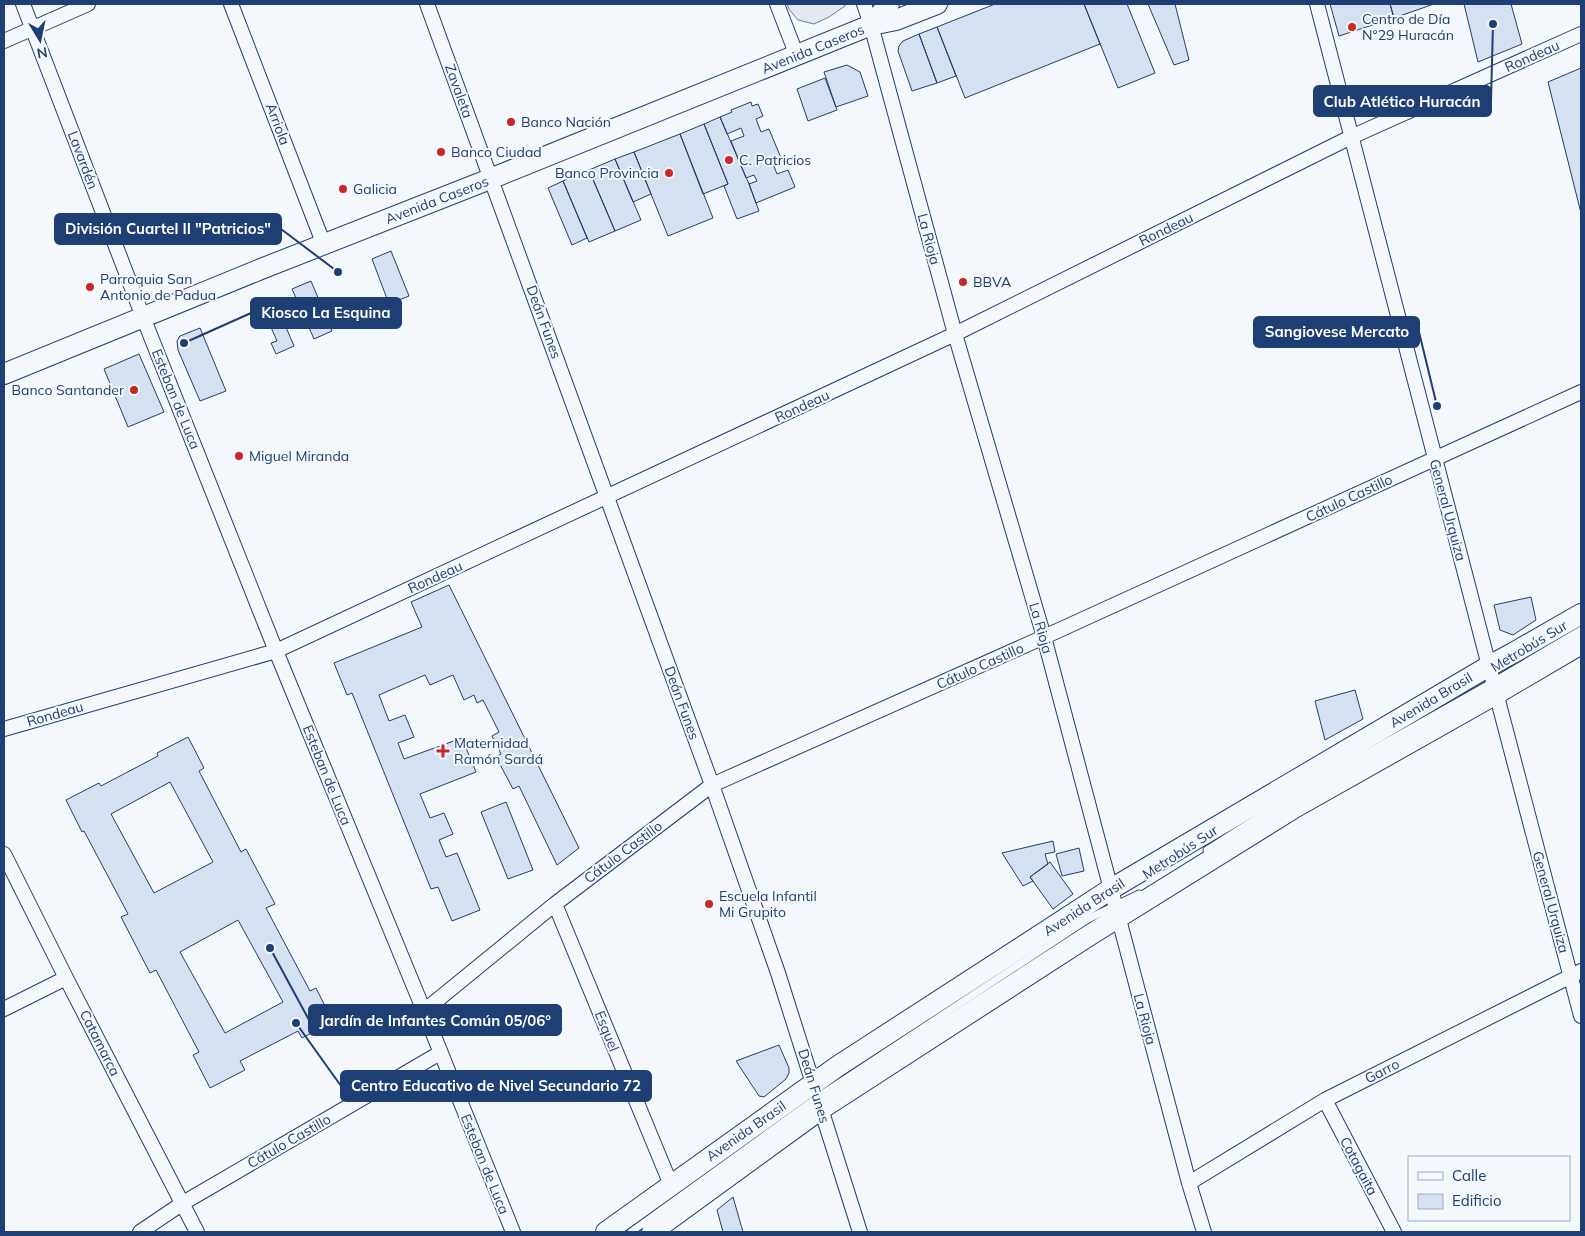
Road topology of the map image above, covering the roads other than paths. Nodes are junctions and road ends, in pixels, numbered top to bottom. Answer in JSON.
{"nodes":[{"id":1,"x":23,"y":4,"type":"edge"},
{"id":2,"x":88,"y":4,"type":"edge"},
{"id":3,"x":231,"y":4,"type":"edge"},
{"id":4,"x":427,"y":4,"type":"edge"},
{"id":5,"x":777,"y":4,"type":"edge"},
{"id":6,"x":864,"y":4,"type":"edge"},
{"id":7,"x":889,"y":4,"type":"edge"},
{"id":8,"x":937,"y":4,"type":"edge"},
{"id":9,"x":1317,"y":4,"type":"edge"},
{"id":10,"x":871,"y":25,"type":"junction"},
{"id":11,"x":32,"y":28,"type":"junction"},
{"id":12,"x":1581,"y":34,"type":"edge"},
{"id":13,"x":4,"y":41,"type":"edge"},
{"id":14,"x":797,"y":56,"type":"junction"},
{"id":15,"x":1351,"y":137,"type":"junction"},
{"id":16,"x":490,"y":179,"type":"junction"},
{"id":17,"x":324,"y":244,"type":"junction"},
{"id":18,"x":143,"y":317,"type":"junction"},
{"id":19,"x":954,"y":334,"type":"junction"},
{"id":20,"x":4,"y":374,"type":"edge"},
{"id":21,"x":1581,"y":392,"type":"edge"},
{"id":22,"x":1435,"y":459,"type":"junction"},
{"id":23,"x":608,"y":497,"type":"junction"},
{"id":24,"x":1581,"y":614,"type":"edge"},
{"id":25,"x":1581,"y":630,"type":"edge"},
{"id":26,"x":1044,"y":637,"type":"junction"},
{"id":27,"x":1581,"y":644,"type":"edge"},
{"id":28,"x":276,"y":650,"type":"junction"},
{"id":29,"x":1492,"y":681,"type":"junction"},
{"id":30,"x":4,"y":729,"type":"edge"},
{"id":31,"x":712,"y":785,"type":"junction"},
{"id":32,"x":4,"y":854,"type":"edge"},
{"id":33,"x":1202,"y":854,"type":"dead end"},
{"id":34,"x":1146,"y":889,"type":"dead end"},
{"id":35,"x":554,"y":904,"type":"junction"},
{"id":36,"x":1115,"y":904,"type":"junction"},
{"id":37,"x":1576,"y":974,"type":"edge"},
{"id":38,"x":66,"y":978,"type":"junction"},
{"id":39,"x":4,"y":1008,"type":"edge"},
{"id":40,"x":424,"y":1011,"type":"junction"},
{"id":41,"x":1581,"y":1016,"type":"edge"},
{"id":42,"x":440,"y":1053,"type":"junction"},
{"id":43,"x":818,"y":1097,"type":"junction"},
{"id":44,"x":1325,"y":1100,"type":"junction"},
{"id":45,"x":1189,"y":1183,"type":"junction"},
{"id":46,"x":670,"y":1185,"type":"junction"},
{"id":47,"x":183,"y":1203,"type":"junction"},
{"id":48,"x":140,"y":1232,"type":"edge"},
{"id":49,"x":197,"y":1232,"type":"edge"},
{"id":50,"x":513,"y":1232,"type":"edge"},
{"id":51,"x":606,"y":1232,"type":"edge"},
{"id":52,"x":631,"y":1232,"type":"edge"},
{"id":53,"x":652,"y":1232,"type":"edge"},
{"id":54,"x":860,"y":1232,"type":"edge"},
{"id":55,"x":1204,"y":1232,"type":"edge"},
{"id":56,"x":1394,"y":1232,"type":"edge"}],
"edges":[{"from":1,"to":11,"type":"street","name":"Lavardén"},
{"from":2,"to":11,"type":"street"},
{"from":3,"to":17,"type":"street","name":"Arriola"},
{"from":4,"to":16,"type":"street","name":"Zavaleta"},
{"from":5,"to":14,"type":"street"},
{"from":6,"to":10,"type":"street","name":"La Rioja"},
{"from":7,"to":10,"type":"main road","name":"Avenida Caseros"},
{"from":8,"to":10,"type":"main road","name":"Avenida Caseros"},
{"from":9,"to":15,"type":"street","name":"General Urquiza"},
{"from":10,"to":14,"type":"main road","name":"Avenida Caseros"},
{"from":10,"to":19,"type":"street","name":"La Rioja"},
{"from":11,"to":13,"type":"street"},
{"from":11,"to":18,"type":"street","name":"Lavardén"},
{"from":12,"to":15,"type":"street","name":"Rondeau"},
{"from":14,"to":16,"type":"main road","name":"Avenida Caseros"},
{"from":15,"to":19,"type":"street","name":"Rondeau"},
{"from":15,"to":22,"type":"street","name":"General Urquiza"},
{"from":16,"to":17,"type":"main road","name":"Avenida Caseros"},
{"from":16,"to":23,"type":"street","name":"Deán Funes"},
{"from":17,"to":18,"type":"main road","name":"Avenida Caseros"},
{"from":18,"to":20,"type":"main road","name":"Avenida Caseros"},
{"from":18,"to":28,"type":"street","name":"Esteban de Luca"},
{"from":19,"to":23,"type":"street","name":"Rondeau"},
{"from":19,"to":26,"type":"street","name":"La Rioja"},
{"from":21,"to":22,"type":"street","name":"Cátulo Castillo"},
{"from":22,"to":26,"type":"street","name":"Cátulo Castillo"},
{"from":22,"to":29,"type":"street","name":"General Urquiza"},
{"from":23,"to":28,"type":"street","name":"Rondeau"},
{"from":23,"to":31,"type":"street","name":"Deán Funes"},
{"from":24,"to":29,"type":"main road","name":"Avenida Brasil"},
{"from":25,"to":29,"type":"lane","name":"Metrobús Sur"},
{"from":26,"to":31,"type":"street","name":"Cátulo Castillo"},
{"from":26,"to":36,"type":"street","name":"La Rioja"},
{"from":27,"to":29,"type":"main road","name":"Avenida Brasil"},
{"from":28,"to":30,"type":"street","name":"Rondeau"},
{"from":28,"to":40,"type":"street","name":"Esteban de Luca"},
{"from":29,"to":33,"type":"lane","name":"Metrobús Sur"},
{"from":29,"to":36,"type":"main road","name":"Avenida Brasil"},
{"from":29,"to":36,"type":"main road","name":"Avenida Brasil"},
{"from":29,"to":37,"type":"street","name":"General Urquiza"},
{"from":31,"to":35,"type":"street","name":"Cátulo Castillo"},
{"from":31,"to":43,"type":"street","name":"Deán Funes"},
{"from":32,"to":38,"type":"street","name":"Catamarca"},
{"from":34,"to":36,"type":"lane","name":"Metrobús Sur"},
{"from":35,"to":40,"type":"street","name":"Cátulo Castillo"},
{"from":35,"to":46,"type":"street","name":"Esquel"},
{"from":36,"to":43,"type":"main road","name":"Avenida Brasil"},
{"from":36,"to":43,"type":"main road","name":"Avenida Brasil"},
{"from":36,"to":45,"type":"street","name":"La Rioja"},
{"from":37,"to":41,"type":"street","name":"General Urquiza"},
{"from":37,"to":44,"type":"street","name":"Garro"},
{"from":38,"to":39,"type":"street"},
{"from":38,"to":47,"type":"street","name":"Catamarca"},
{"from":40,"to":42,"type":"street","name":"Esteban de Luca"},
{"from":42,"to":47,"type":"street","name":"Cátulo Castillo"},
{"from":42,"to":50,"type":"street","name":"Esteban de Luca"},
{"from":43,"to":46,"type":"main road","name":"Avenida Brasil"},
{"from":43,"to":52,"type":"lane"},
{"from":43,"to":53,"type":"main road","name":"Avenida Brasil"},
{"from":43,"to":54,"type":"street","name":"Deán Funes"},
{"from":44,"to":45,"type":"street","name":"Garro"},
{"from":44,"to":56,"type":"street","name":"Cotagaita"},
{"from":45,"to":55,"type":"street","name":"La Rioja"},
{"from":46,"to":51,"type":"main road","name":"Avenida Brasil"},
{"from":47,"to":48,"type":"street","name":"Cátulo Castillo"},
{"from":47,"to":49,"type":"street","name":"Catamarca"}]}
